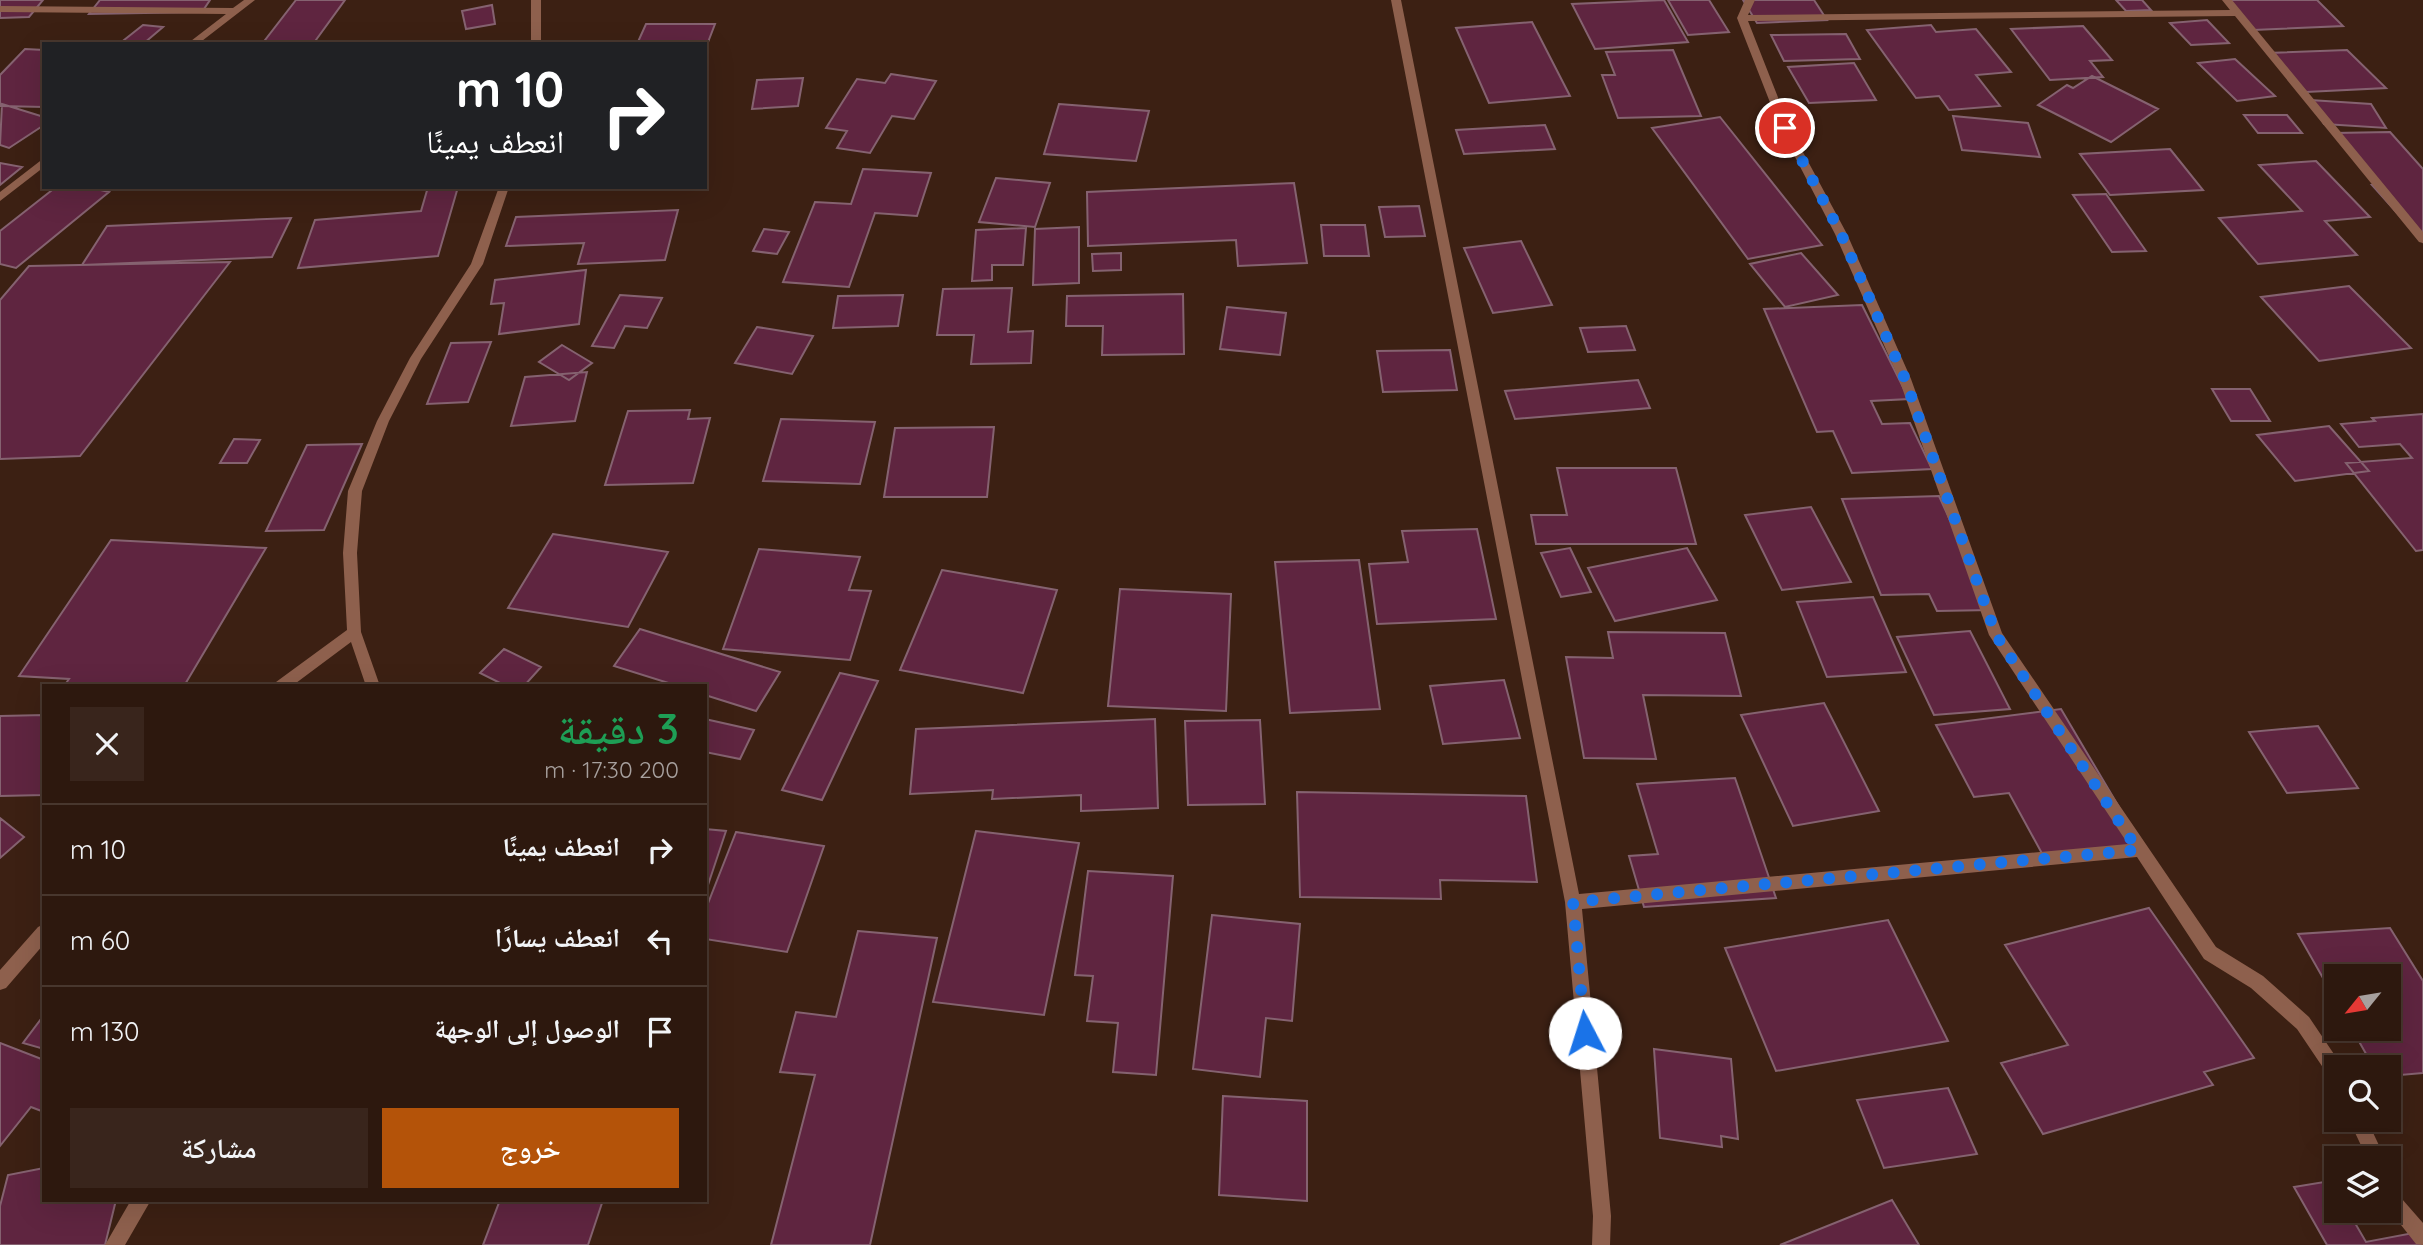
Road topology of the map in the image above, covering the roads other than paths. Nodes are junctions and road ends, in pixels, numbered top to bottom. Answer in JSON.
{"nodes":[{"id":1,"x":250,"y":0,"type":"edge"},
{"id":2,"x":536,"y":0,"type":"edge"},
{"id":3,"x":1396,"y":0,"type":"edge"},
{"id":4,"x":1750,"y":0,"type":"edge"},
{"id":5,"x":2227,"y":0,"type":"edge"},
{"id":6,"x":0,"y":9,"type":"edge"},
{"id":7,"x":234,"y":11,"type":"junction"},
{"id":8,"x":2238,"y":13,"type":"junction"},
{"id":9,"x":1742,"y":19,"type":"junction"},
{"id":10,"x":195,"y":42,"type":"edge"},
{"id":11,"x":537,"y":42,"type":"edge"},
{"id":12,"x":42,"y":163,"type":"edge"},
{"id":13,"x":504,"y":189,"type":"edge"},
{"id":14,"x":0,"y":198,"type":"edge"},
{"id":15,"x":2423,"y":239,"type":"edge"},
{"id":16,"x":354,"y":632,"type":"junction"},
{"id":17,"x":284,"y":684,"type":"edge"},
{"id":18,"x":372,"y":684,"type":"edge"},
{"id":19,"x":2138,"y":850,"type":"junction"},
{"id":20,"x":1573,"y":902,"type":"junction"},
{"id":21,"x":42,"y":934,"type":"edge"},
{"id":22,"x":0,"y":982,"type":"edge"},
{"id":23,"x":2325,"y":1055,"type":"edge"},
{"id":24,"x":141,"y":1202,"type":"edge"},
{"id":25,"x":2401,"y":1211,"type":"edge"},
{"id":26,"x":2423,"y":1237,"type":"edge"},
{"id":27,"x":114,"y":1245,"type":"edge"},
{"id":28,"x":1601,"y":1245,"type":"edge"}],
"edges":[{"from":1,"to":7,"type":"street"},
{"from":2,"to":11,"type":"street"},
{"from":3,"to":20,"type":"street"},
{"from":4,"to":9,"type":"street"},
{"from":5,"to":8,"type":"street"},
{"from":6,"to":7,"type":"street"},
{"from":7,"to":10,"type":"street"},
{"from":8,"to":9,"type":"street"},
{"from":8,"to":15,"type":"street"},
{"from":9,"to":19,"type":"street"},
{"from":12,"to":14,"type":"street"},
{"from":13,"to":16,"type":"street"},
{"from":16,"to":17,"type":"street"},
{"from":16,"to":18,"type":"street"},
{"from":19,"to":20,"type":"street"},
{"from":19,"to":23,"type":"street"},
{"from":20,"to":28,"type":"street"},
{"from":21,"to":22,"type":"street"},
{"from":24,"to":27,"type":"street"},
{"from":25,"to":26,"type":"street"}]}
